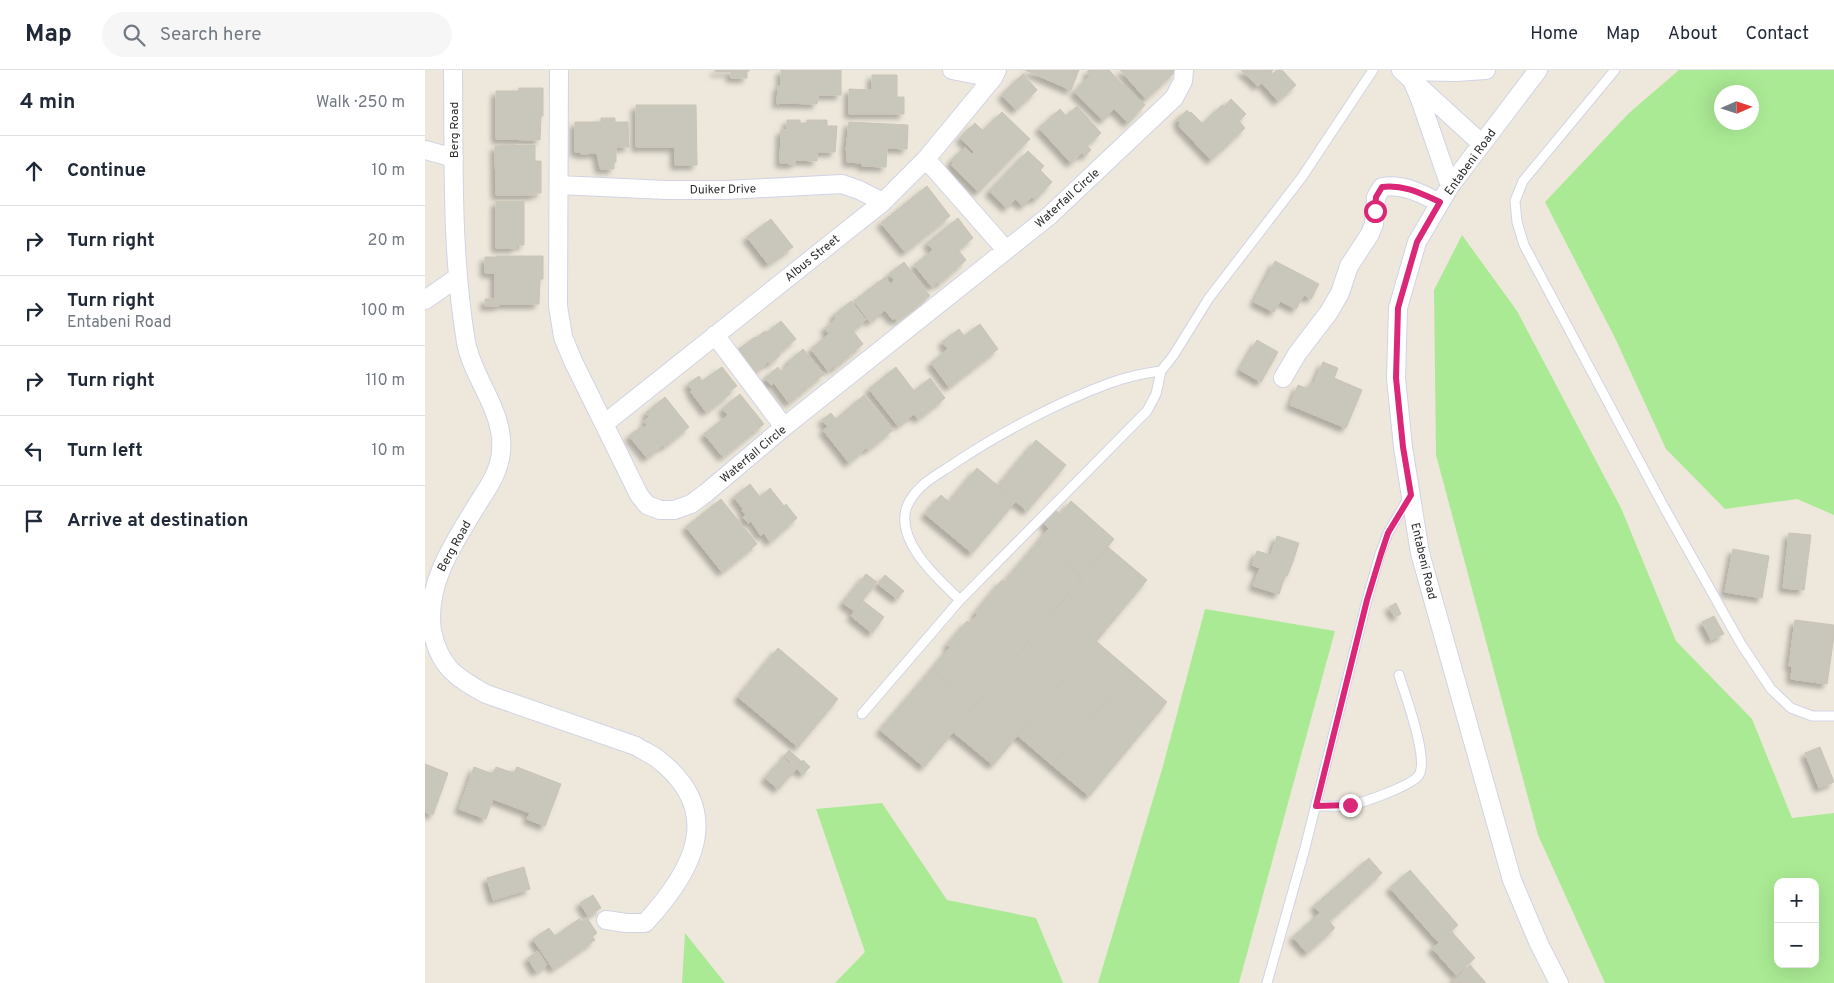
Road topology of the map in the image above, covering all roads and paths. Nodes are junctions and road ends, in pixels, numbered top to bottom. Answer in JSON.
{"nodes":[{"id":1,"x":453,"y":70,"type":"edge"},
{"id":2,"x":559,"y":70,"type":"edge"},
{"id":3,"x":952,"y":70,"type":"edge"},
{"id":4,"x":1184,"y":70,"type":"edge"},
{"id":5,"x":1373,"y":70,"type":"edge"},
{"id":6,"x":1486,"y":70,"type":"edge"},
{"id":7,"x":1538,"y":70,"type":"edge"},
{"id":8,"x":1615,"y":70,"type":"edge"},
{"id":9,"x":995,"y":74,"type":"edge"},
{"id":10,"x":1405,"y":74,"type":"edge"},
{"id":11,"x":1482,"y":144,"type":"junction"},
{"id":12,"x":425,"y":150,"type":"edge"},
{"id":13,"x":454,"y":158,"type":"junction"},
{"id":14,"x":926,"y":159,"type":"junction"},
{"id":15,"x":559,"y":185,"type":"junction"},
{"id":16,"x":1450,"y":186,"type":"junction"},
{"id":17,"x":883,"y":202,"type":"junction"},
{"id":18,"x":1440,"y":202,"type":"junction"},
{"id":19,"x":1006,"y":250,"type":"junction"},
{"id":20,"x":459,"y":277,"type":"junction"},
{"id":21,"x":425,"y":300,"type":"edge"},
{"id":22,"x":715,"y":335,"type":"junction"},
{"id":23,"x":1161,"y":371,"type":"junction"},
{"id":24,"x":1283,"y":378,"type":"dead end"},
{"id":25,"x":604,"y":424,"type":"junction"},
{"id":26,"x":784,"y":428,"type":"junction"},
{"id":27,"x":1411,"y":495,"type":"junction"},
{"id":28,"x":959,"y":600,"type":"junction"},
{"id":29,"x":1399,"y":675,"type":"dead end"},
{"id":30,"x":862,"y":714,"type":"dead end"},
{"id":31,"x":1834,"y":716,"type":"edge"},
{"id":32,"x":1316,"y":806,"type":"junction"},
{"id":33,"x":606,"y":920,"type":"dead end"},
{"id":34,"x":1267,"y":983,"type":"edge"},
{"id":35,"x":1559,"y":983,"type":"edge"}],
"edges":[{"from":1,"to":13,"type":"street","name":"Berg Road"},
{"from":2,"to":15,"type":"street","name":"Waterfall Circle"},
{"from":3,"to":9,"type":"street"},
{"from":4,"to":19,"type":"street","name":"Waterfall Circle"},
{"from":5,"to":23,"type":"lane"},
{"from":6,"to":10,"type":"street"},
{"from":7,"to":11,"type":"street","name":"Entabeni Road"},
{"from":8,"to":31,"type":"lane"},
{"from":9,"to":14,"type":"street","name":"Albus Street"},
{"from":10,"to":11,"type":"street"},
{"from":10,"to":16,"type":"street"},
{"from":11,"to":16,"type":"street","name":"Entabeni Road"},
{"from":12,"to":13,"type":"street"},
{"from":13,"to":20,"type":"street","name":"Berg Road"},
{"from":14,"to":17,"type":"street","name":"Albus Street"},
{"from":14,"to":19,"type":"street"},
{"from":15,"to":17,"type":"street","name":"Duiker Drive"},
{"from":15,"to":25,"type":"street","name":"Waterfall Circle"},
{"from":16,"to":18,"type":"street","name":"Entabeni Road"},
{"from":17,"to":22,"type":"street","name":"Albus Street"},
{"from":18,"to":24,"type":"street"},
{"from":18,"to":27,"type":"street","name":"Entabeni Road"},
{"from":19,"to":26,"type":"street","name":"Waterfall Circle"},
{"from":20,"to":21,"type":"street"},
{"from":20,"to":33,"type":"street","name":"Berg Road"},
{"from":22,"to":25,"type":"street","name":"Albus Street"},
{"from":22,"to":26,"type":"street"},
{"from":23,"to":28,"type":"lane"},
{"from":23,"to":28,"type":"lane"},
{"from":25,"to":26,"type":"street","name":"Waterfall Circle"},
{"from":27,"to":32,"type":"lane"},
{"from":27,"to":35,"type":"street","name":"Entabeni Road"},
{"from":28,"to":30,"type":"lane"},
{"from":29,"to":32,"type":"lane"},
{"from":32,"to":34,"type":"lane"}]}
